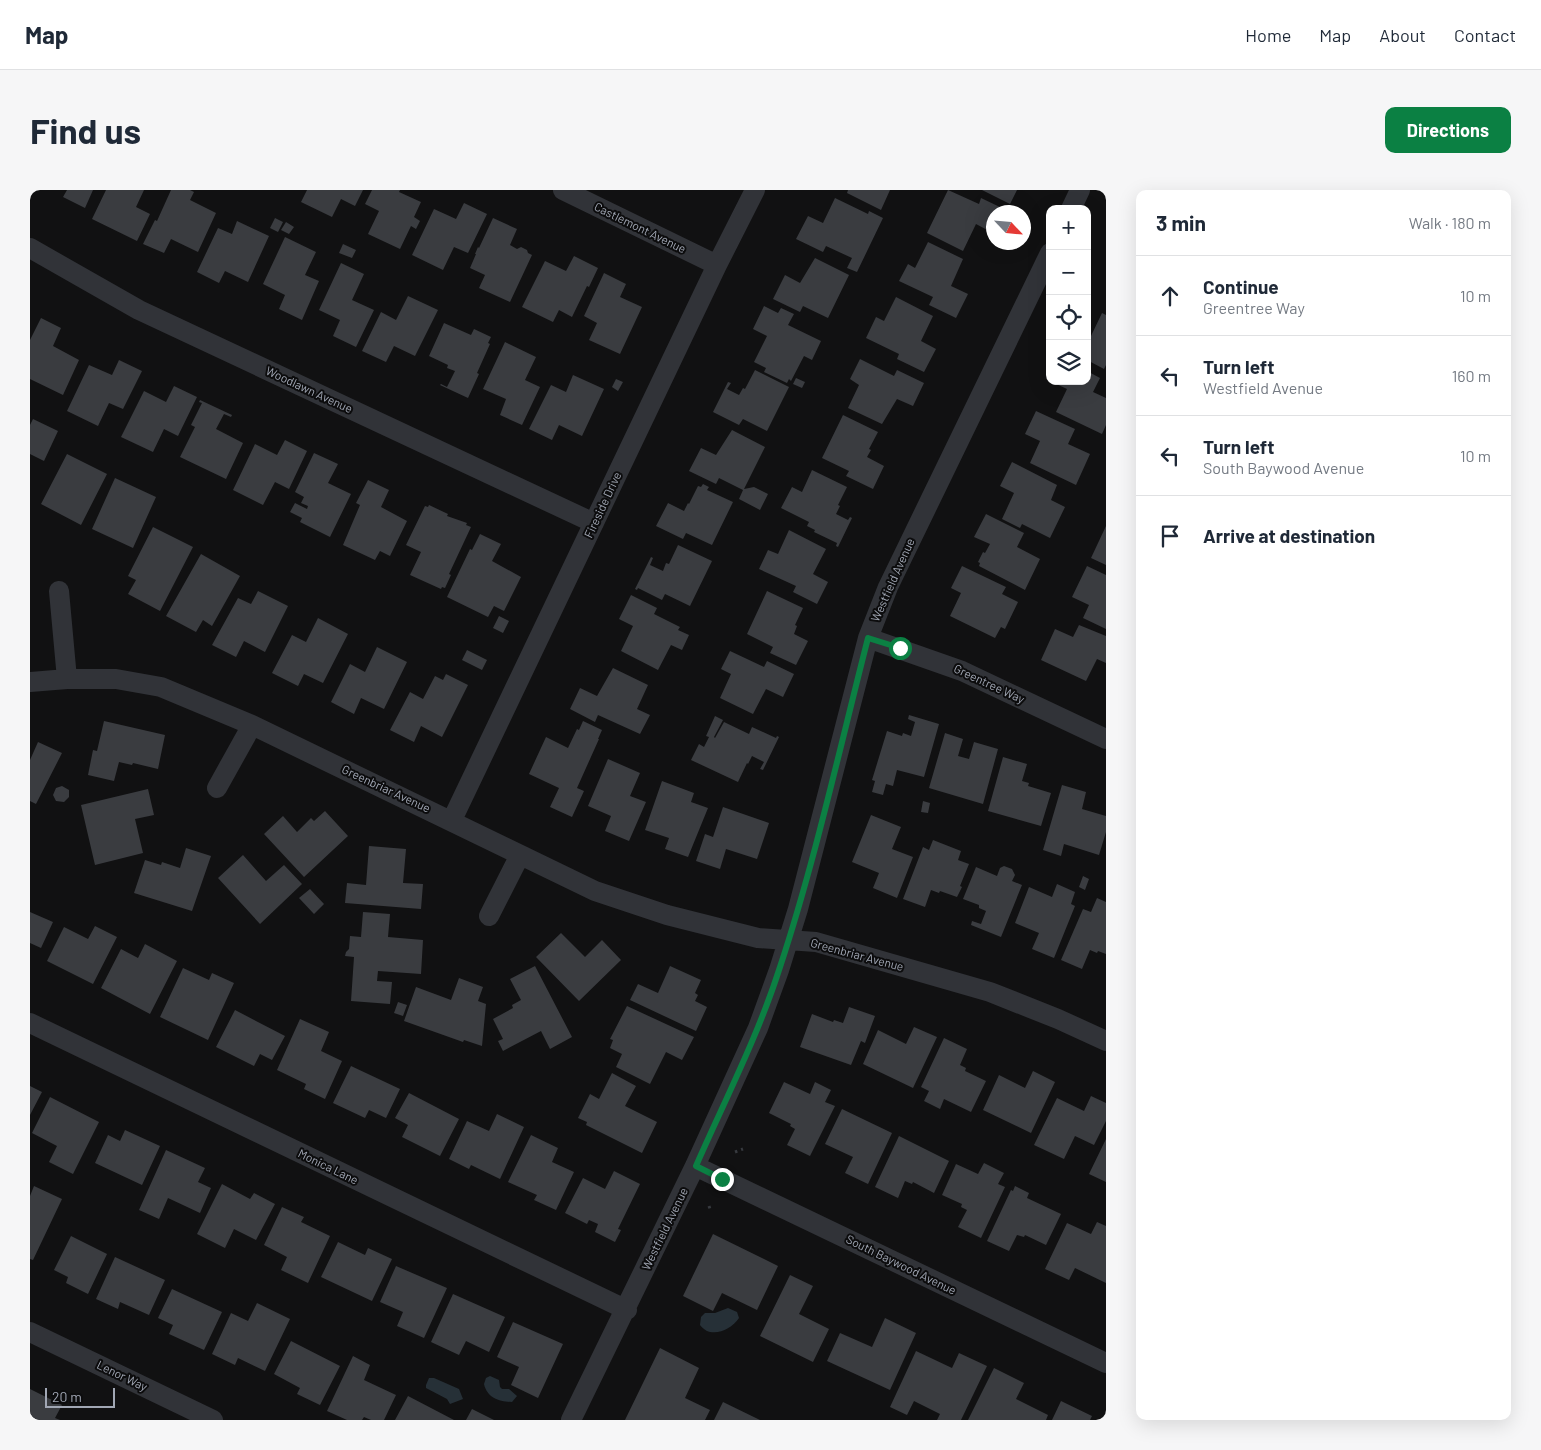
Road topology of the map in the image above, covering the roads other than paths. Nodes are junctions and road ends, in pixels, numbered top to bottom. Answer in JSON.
{"nodes":[{"id":1,"x":563,"y":190,"type":"edge"},
{"id":2,"x":755,"y":190,"type":"edge"},
{"id":3,"x":1080,"y":190,"type":"edge"},
{"id":4,"x":1073,"y":205,"type":"edge"},
{"id":5,"x":30,"y":248,"type":"edge"},
{"id":6,"x":1046,"y":261,"type":"edge"},
{"id":7,"x":717,"y":265,"type":"junction"},
{"id":8,"x":594,"y":523,"type":"junction"},
{"id":9,"x":59,"y":591,"type":"dead end"},
{"id":10,"x":868,"y":638,"type":"junction"},
{"id":11,"x":67,"y":679,"type":"junction"},
{"id":12,"x":30,"y":682,"type":"edge"},
{"id":13,"x":252,"y":725,"type":"junction"},
{"id":14,"x":1106,"y":740,"type":"edge"},
{"id":15,"x":217,"y":788,"type":"dead end"},
{"id":16,"x":452,"y":820,"type":"junction"},
{"id":17,"x":520,"y":855,"type":"junction"},
{"id":18,"x":489,"y":916,"type":"dead end"},
{"id":19,"x":789,"y":940,"type":"junction"},
{"id":20,"x":30,"y":1023,"type":"edge"},
{"id":21,"x":1106,"y":1041,"type":"edge"},
{"id":22,"x":696,"y":1166,"type":"junction"},
{"id":23,"x":626,"y":1310,"type":"junction"},
{"id":24,"x":30,"y":1332,"type":"edge"},
{"id":25,"x":1106,"y":1363,"type":"edge"},
{"id":26,"x":213,"y":1420,"type":"edge"},
{"id":27,"x":572,"y":1420,"type":"edge"}],
"edges":[{"from":1,"to":7,"type":"street","name":"Castlemont Avenue"},
{"from":2,"to":7,"type":"street","name":"Fireside Drive"},
{"from":3,"to":4,"type":"street"},
{"from":5,"to":8,"type":"street","name":"Woodlawn Avenue"},
{"from":6,"to":10,"type":"street","name":"Westfield Avenue"},
{"from":7,"to":8,"type":"street","name":"Fireside Drive"},
{"from":8,"to":16,"type":"street","name":"Fireside Drive"},
{"from":9,"to":11,"type":"street"},
{"from":10,"to":14,"type":"street","name":"Greentree Way"},
{"from":10,"to":19,"type":"street","name":"Westfield Avenue"},
{"from":11,"to":12,"type":"street","name":"Greenbriar Avenue"},
{"from":11,"to":13,"type":"street","name":"Greenbriar Avenue"},
{"from":13,"to":15,"type":"street"},
{"from":13,"to":16,"type":"street","name":"Greenbriar Avenue"},
{"from":16,"to":17,"type":"street","name":"Greenbriar Avenue"},
{"from":17,"to":18,"type":"street"},
{"from":17,"to":19,"type":"street","name":"Greenbriar Avenue"},
{"from":19,"to":21,"type":"street","name":"Greenbriar Avenue"},
{"from":19,"to":22,"type":"street","name":"Westfield Avenue"},
{"from":20,"to":23,"type":"street","name":"Monica Lane"},
{"from":22,"to":23,"type":"street","name":"Westfield Avenue"},
{"from":22,"to":25,"type":"street","name":"South Baywood Avenue"},
{"from":23,"to":27,"type":"street","name":"Westfield Avenue"},
{"from":24,"to":26,"type":"street","name":"Lenor Way"}]}
